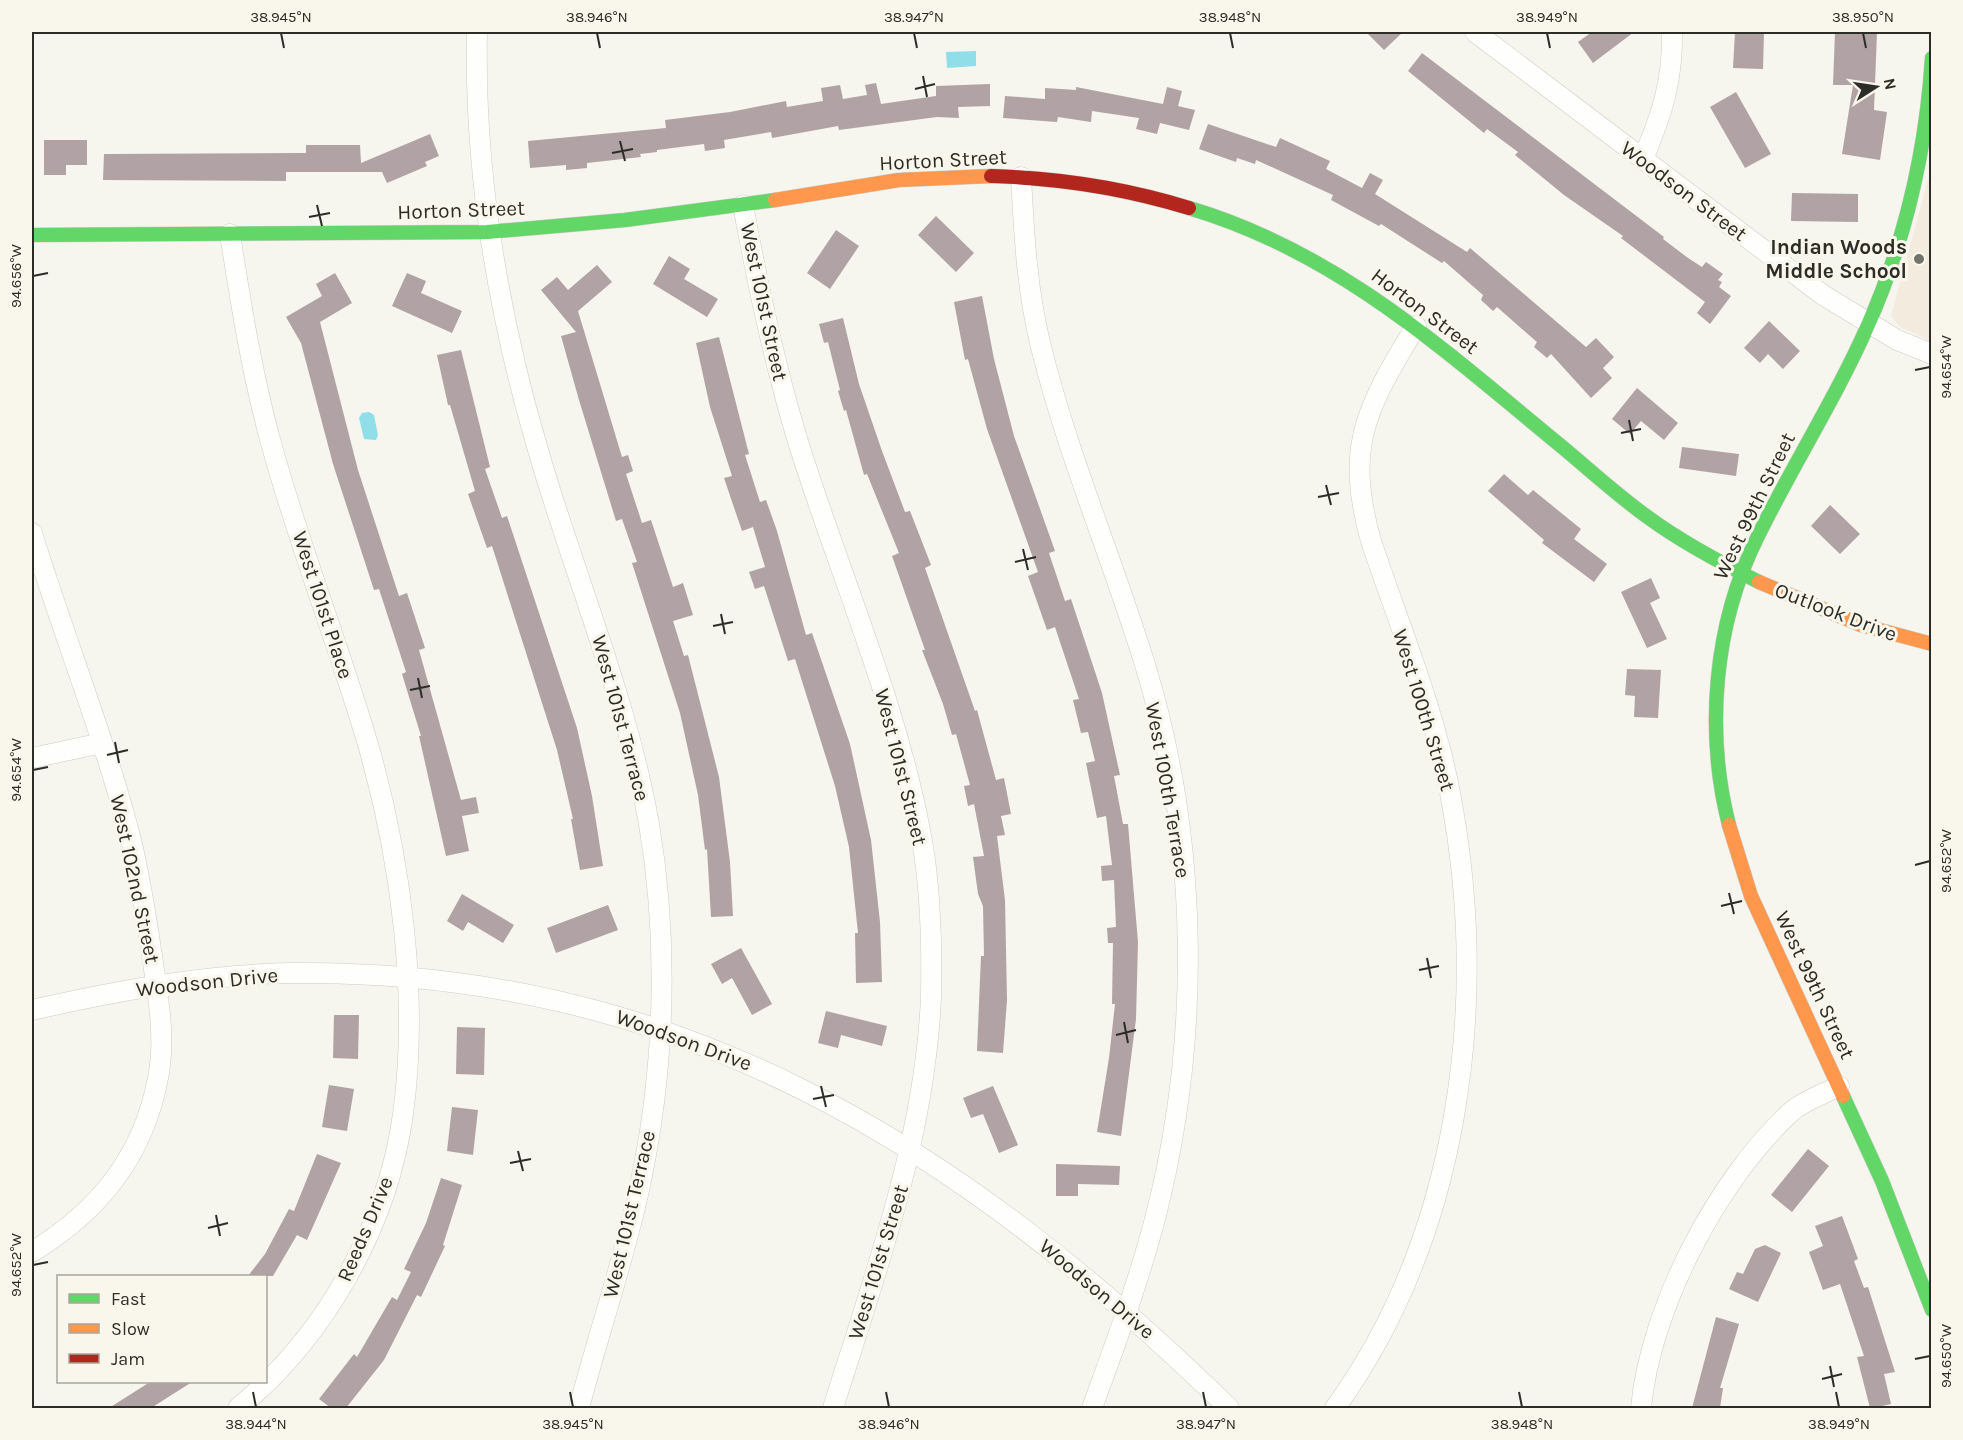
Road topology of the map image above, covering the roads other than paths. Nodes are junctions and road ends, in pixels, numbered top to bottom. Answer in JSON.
{"nodes":[{"id":1,"x":477,"y":32,"type":"edge"},
{"id":2,"x":1475,"y":32,"type":"edge"},
{"id":3,"x":1672,"y":32,"type":"edge"},
{"id":4,"x":1932,"y":58,"type":"edge"},
{"id":5,"x":1643,"y":159,"type":"junction"},
{"id":6,"x":1021,"y":177,"type":"junction"},
{"id":7,"x":743,"y":205,"type":"junction"},
{"id":8,"x":489,"y":231,"type":"junction"},
{"id":9,"x":231,"y":234,"type":"junction"},
{"id":10,"x":32,"y":235,"type":"edge"},
{"id":11,"x":1868,"y":324,"type":"junction"},
{"id":12,"x":1416,"y":326,"type":"junction"},
{"id":13,"x":1932,"y":354,"type":"edge"},
{"id":14,"x":32,"y":533,"type":"edge"},
{"id":15,"x":1742,"y":573,"type":"junction"},
{"id":16,"x":1932,"y":644,"type":"edge"},
{"id":17,"x":102,"y":742,"type":"junction"},
{"id":18,"x":32,"y":758,"type":"edge"},
{"id":19,"x":406,"y":977,"type":"junction"},
{"id":20,"x":156,"y":986,"type":"junction"},
{"id":21,"x":32,"y":1010,"type":"edge"},
{"id":22,"x":660,"y":1029,"type":"junction"},
{"id":23,"x":1839,"y":1086,"type":"junction"},
{"id":24,"x":910,"y":1150,"type":"junction"},
{"id":25,"x":32,"y":1252,"type":"edge"},
{"id":26,"x":1932,"y":1310,"type":"edge"},
{"id":27,"x":1126,"y":1312,"type":"junction"},
{"id":28,"x":267,"y":1382,"type":"edge"},
{"id":29,"x":266,"y":1383,"type":"edge"},
{"id":30,"x":238,"y":1408,"type":"edge"},
{"id":31,"x":579,"y":1408,"type":"edge"},
{"id":32,"x":833,"y":1408,"type":"edge"},
{"id":33,"x":1092,"y":1408,"type":"edge"},
{"id":34,"x":1229,"y":1408,"type":"edge"},
{"id":35,"x":1335,"y":1408,"type":"edge"},
{"id":36,"x":1641,"y":1408,"type":"edge"}],
"edges":[{"from":1,"to":8,"type":"street","name":"West 101st Terrace"},
{"from":2,"to":5,"type":"street","name":"Woodson Street"},
{"from":3,"to":5,"type":"street"},
{"from":4,"to":11,"type":"street","name":"West 99th Street"},
{"from":5,"to":11,"type":"street","name":"Woodson Street"},
{"from":6,"to":7,"type":"street","name":"Horton Street"},
{"from":6,"to":12,"type":"street","name":"Horton Street"},
{"from":6,"to":27,"type":"street","name":"West 100th Terrace"},
{"from":7,"to":8,"type":"street","name":"Horton Street"},
{"from":7,"to":24,"type":"street","name":"West 101st Street"},
{"from":8,"to":9,"type":"street","name":"Horton Street"},
{"from":8,"to":22,"type":"street","name":"West 101st Terrace"},
{"from":9,"to":10,"type":"street","name":"Horton Street"},
{"from":9,"to":19,"type":"street","name":"West 101st Place"},
{"from":11,"to":13,"type":"street","name":"Woodson Street"},
{"from":11,"to":15,"type":"street","name":"West 99th Street"},
{"from":12,"to":15,"type":"street","name":"Horton Street"},
{"from":12,"to":35,"type":"street","name":"West 100th Street"},
{"from":14,"to":17,"type":"street","name":"West 102nd Street"},
{"from":15,"to":16,"type":"street","name":"Outlook Drive"},
{"from":15,"to":23,"type":"street","name":"West 99th Street"},
{"from":17,"to":18,"type":"street"},
{"from":17,"to":20,"type":"street","name":"West 102nd Street"},
{"from":19,"to":20,"type":"street","name":"Woodson Drive"},
{"from":19,"to":22,"type":"street","name":"Woodson Drive"},
{"from":19,"to":28,"type":"street","name":"Reeds Drive"},
{"from":20,"to":21,"type":"street","name":"Woodson Drive"},
{"from":20,"to":25,"type":"street"},
{"from":22,"to":24,"type":"street","name":"Woodson Drive"},
{"from":22,"to":31,"type":"street","name":"West 101st Terrace"},
{"from":23,"to":26,"type":"street","name":"West 99th Street"},
{"from":23,"to":36,"type":"street"},
{"from":24,"to":27,"type":"street","name":"Woodson Drive"},
{"from":24,"to":32,"type":"street","name":"West 101st Street"},
{"from":27,"to":33,"type":"street","name":"West 100th Terrace"},
{"from":27,"to":34,"type":"street","name":"Woodson Drive"},
{"from":29,"to":30,"type":"street","name":"Reeds Drive"}]}
